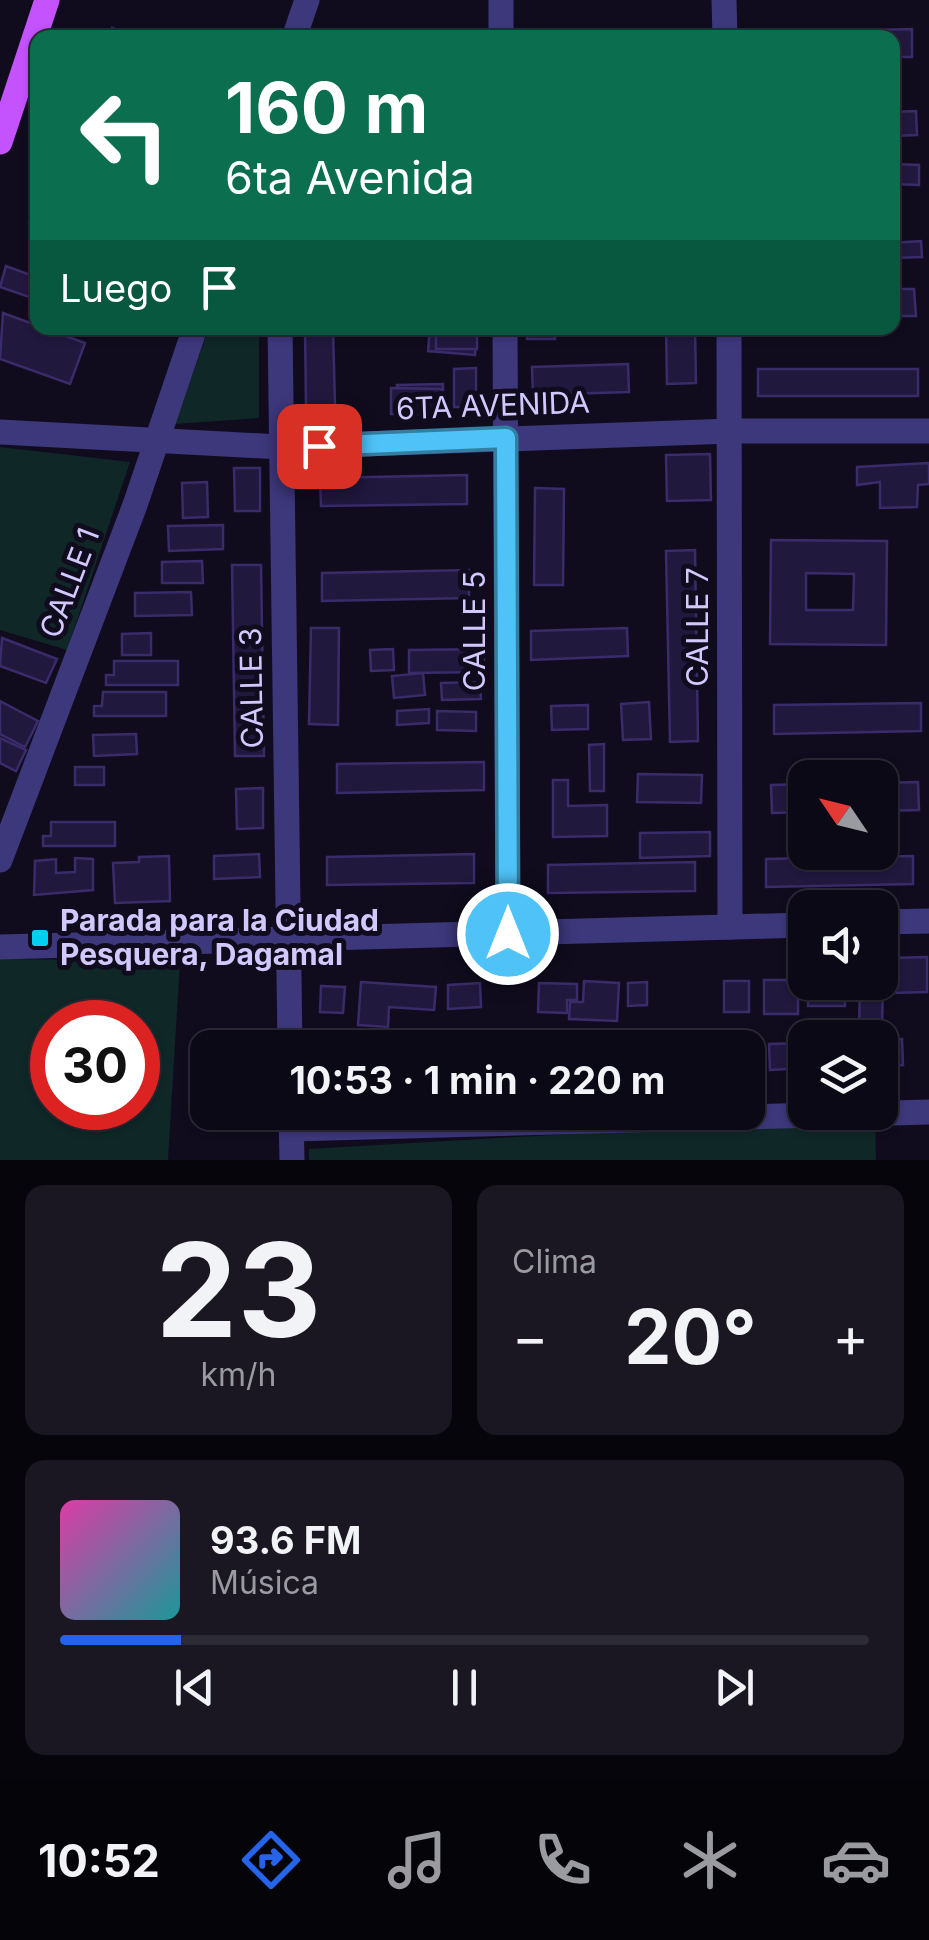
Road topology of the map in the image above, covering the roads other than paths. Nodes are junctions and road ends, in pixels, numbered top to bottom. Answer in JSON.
{"nodes":[{"id":1,"x":47,"y":0,"type":"edge"},
{"id":2,"x":307,"y":0,"type":"edge"},
{"id":3,"x":501,"y":0,"type":"edge"},
{"id":4,"x":724,"y":0,"type":"edge"},
{"id":5,"x":37,"y":30,"type":"edge"},
{"id":6,"x":297,"y":30,"type":"edge"},
{"id":7,"x":501,"y":30,"type":"edge"},
{"id":8,"x":725,"y":30,"type":"edge"},
{"id":9,"x":30,"y":51,"type":"edge"},
{"id":10,"x":0,"y":142,"type":"edge"},
{"id":11,"x":194,"y":335,"type":"edge"},
{"id":12,"x":280,"y":335,"type":"edge"},
{"id":13,"x":505,"y":335,"type":"edge"},
{"id":14,"x":729,"y":335,"type":"edge"},
{"id":15,"x":731,"y":431,"type":"junction"},
{"id":16,"x":0,"y":432,"type":"edge"},
{"id":17,"x":929,"y":432,"type":"edge"},
{"id":18,"x":506,"y":438,"type":"junction"},
{"id":19,"x":156,"y":443,"type":"junction"},
{"id":20,"x":281,"y":448,"type":"junction"},
{"id":21,"x":0,"y":860,"type":"edge"},
{"id":22,"x":929,"y":921,"type":"edge"},
{"id":23,"x":898,"y":922,"type":"edge"},
{"id":24,"x":788,"y":925,"type":"edge"},
{"id":25,"x":730,"y":927,"type":"junction"},
{"id":26,"x":508,"y":934,"type":"junction"},
{"id":27,"x":288,"y":940,"type":"junction"},
{"id":28,"x":0,"y":947,"type":"edge"},
{"id":29,"x":290,"y":1030,"type":"edge"},
{"id":30,"x":929,"y":1112,"type":"edge"},
{"id":31,"x":765,"y":1114,"type":"edge"},
{"id":32,"x":291,"y":1130,"type":"edge"},
{"id":33,"x":292,"y":1160,"type":"edge"}],
"edges":[{"from":1,"to":5,"type":"main road"},
{"from":2,"to":6,"type":"street"},
{"from":3,"to":7,"type":"street"},
{"from":4,"to":8,"type":"street"},
{"from":9,"to":10,"type":"main road"},
{"from":11,"to":19,"type":"street","name":"CALLE 1"},
{"from":12,"to":20,"type":"street","name":"CALLE 3"},
{"from":13,"to":18,"type":"street","name":"CALLE 5"},
{"from":14,"to":15,"type":"street","name":"CALLE 7"},
{"from":15,"to":17,"type":"street","name":"6TA AVENIDA"},
{"from":15,"to":18,"type":"street","name":"6TA AVENIDA"},
{"from":15,"to":25,"type":"street","name":"CALLE 7"},
{"from":16,"to":19,"type":"street","name":"6TA AVENIDA"},
{"from":18,"to":20,"type":"street","name":"6TA AVENIDA"},
{"from":18,"to":26,"type":"street","name":"CALLE 5"},
{"from":19,"to":20,"type":"street","name":"6TA AVENIDA"},
{"from":19,"to":21,"type":"street","name":"CALLE 1"},
{"from":20,"to":27,"type":"street","name":"CALLE 3"},
{"from":22,"to":23,"type":"street"},
{"from":24,"to":25,"type":"street"},
{"from":25,"to":26,"type":"street"},
{"from":26,"to":27,"type":"street"},
{"from":27,"to":28,"type":"street"},
{"from":27,"to":29,"type":"street","name":"CALLE 3"},
{"from":30,"to":31,"type":"street"},
{"from":32,"to":33,"type":"street"}]}
